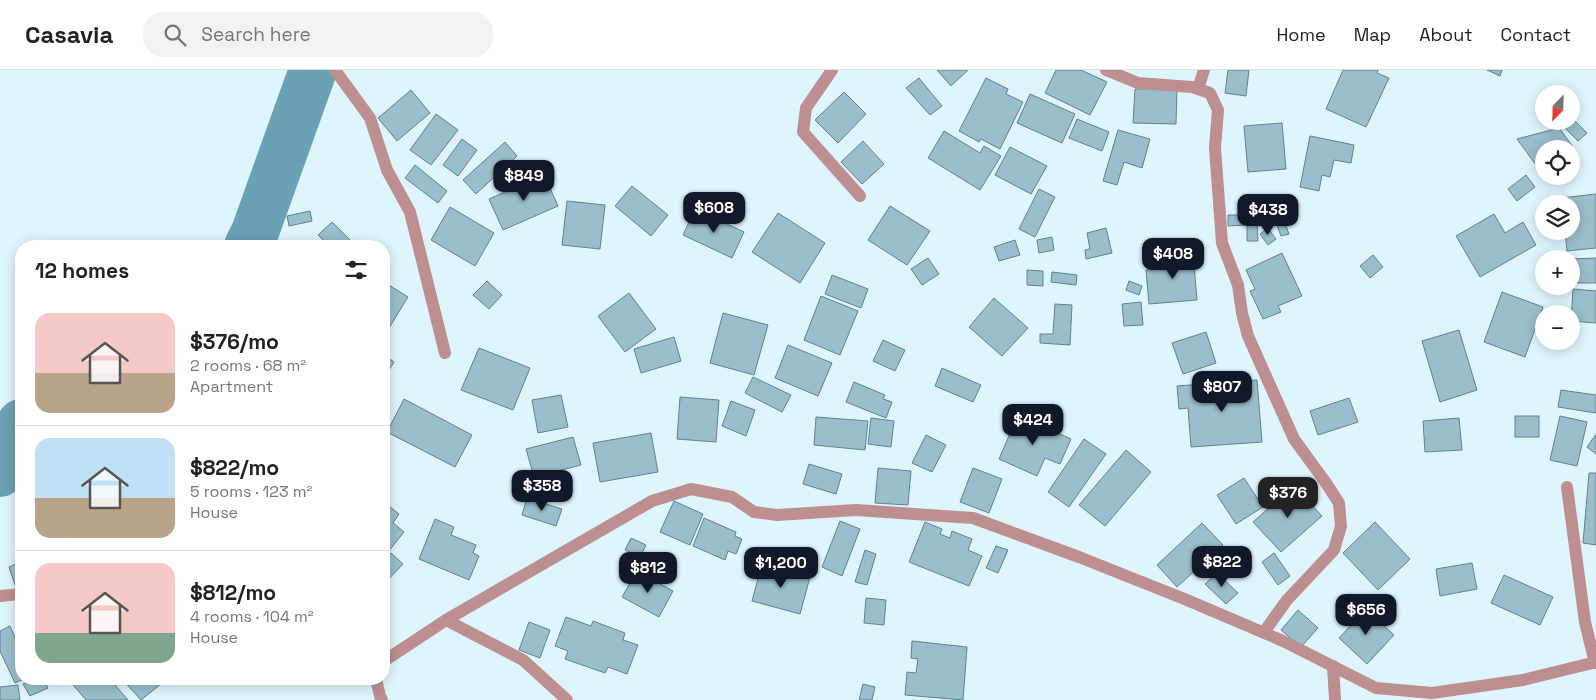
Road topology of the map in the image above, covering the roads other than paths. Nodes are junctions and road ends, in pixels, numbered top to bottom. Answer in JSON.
{"nodes":[{"id":1,"x":335,"y":70,"type":"edge"},
{"id":2,"x":832,"y":70,"type":"edge"},
{"id":3,"x":1106,"y":70,"type":"edge"},
{"id":4,"x":1204,"y":70,"type":"edge"},
{"id":5,"x":1198,"y":89,"type":"junction"},
{"id":6,"x":860,"y":196,"type":"dead end"},
{"id":7,"x":445,"y":353,"type":"dead end"},
{"id":8,"x":1567,"y":487,"type":"dead end"},
{"id":9,"x":15,"y":595,"type":"edge"},
{"id":10,"x":0,"y":596,"type":"edge"},
{"id":11,"x":446,"y":620,"type":"junction"},
{"id":12,"x":1264,"y":632,"type":"junction"},
{"id":13,"x":390,"y":657,"type":"edge"},
{"id":14,"x":1595,"y":663,"type":"edge"},
{"id":15,"x":1333,"y":666,"type":"junction"},
{"id":16,"x":377,"y":685,"type":"edge"},
{"id":17,"x":382,"y":700,"type":"edge"},
{"id":18,"x":567,"y":700,"type":"edge"},
{"id":19,"x":1335,"y":700,"type":"edge"}],
"edges":[{"from":1,"to":7,"type":"street"},
{"from":2,"to":6,"type":"street"},
{"from":3,"to":5,"type":"street"},
{"from":4,"to":5,"type":"street"},
{"from":5,"to":12,"type":"street"},
{"from":8,"to":14,"type":"street"},
{"from":9,"to":10,"type":"street"},
{"from":11,"to":12,"type":"street"},
{"from":11,"to":13,"type":"street"},
{"from":11,"to":18,"type":"street"},
{"from":12,"to":15,"type":"street"},
{"from":14,"to":15,"type":"street"},
{"from":15,"to":19,"type":"street"},
{"from":16,"to":17,"type":"street"}]}
